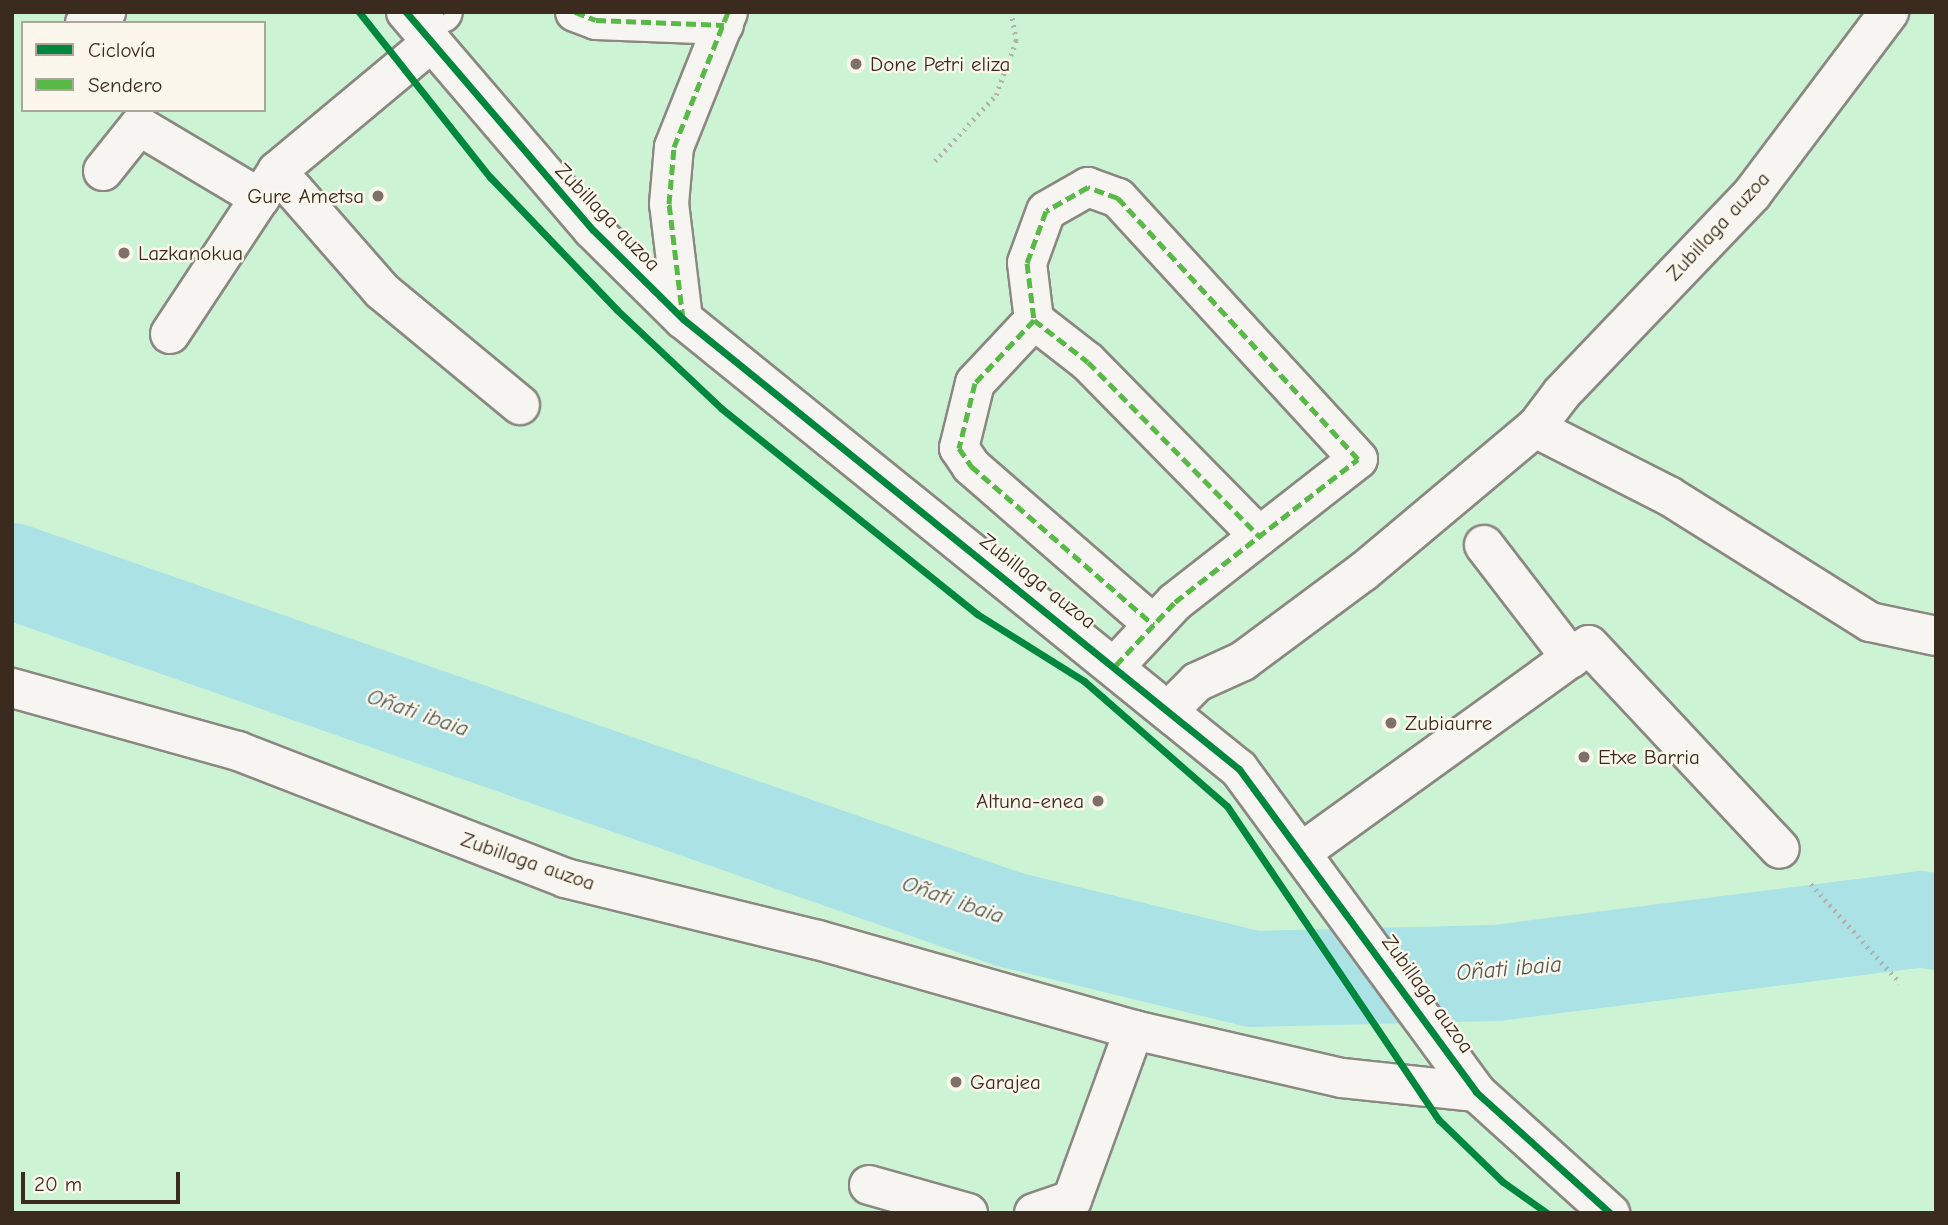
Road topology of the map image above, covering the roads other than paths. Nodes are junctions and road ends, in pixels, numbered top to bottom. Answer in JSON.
{"nodes":[{"id":1,"x":106,"y":12,"type":"edge"},
{"id":2,"x":575,"y":12,"type":"edge"},
{"id":3,"x":1889,"y":12,"type":"edge"},
{"id":4,"x":726,"y":18,"type":"edge"},
{"id":5,"x":431,"y":20,"type":"edge"},
{"id":6,"x":89,"y":21,"type":"edge"},
{"id":7,"x":103,"y":172,"type":"dead end"},
{"id":8,"x":268,"y":185,"type":"junction"},
{"id":9,"x":683,"y":319,"type":"junction"},
{"id":10,"x":1034,"y":320,"type":"junction"},
{"id":11,"x":170,"y":334,"type":"dead end"},
{"id":12,"x":520,"y":405,"type":"dead end"},
{"id":13,"x":1535,"y":428,"type":"junction"},
{"id":14,"x":1259,"y":536,"type":"junction"},
{"id":15,"x":1484,"y":545,"type":"dead end"},
{"id":16,"x":1154,"y":625,"type":"junction"},
{"id":17,"x":1936,"y":636,"type":"edge"},
{"id":18,"x":1571,"y":658,"type":"junction"},
{"id":19,"x":1116,"y":665,"type":"junction"},
{"id":20,"x":12,"y":688,"type":"edge"},
{"id":21,"x":1170,"y":709,"type":"junction"},
{"id":22,"x":1780,"y":849,"type":"road end"},
{"id":23,"x":1307,"y":857,"type":"junction"},
{"id":24,"x":1134,"y":1030,"type":"junction"},
{"id":25,"x":1476,"y":1092,"type":"junction"},
{"id":26,"x":869,"y":1185,"type":"dead end"},
{"id":27,"x":968,"y":1213,"type":"edge"},
{"id":28,"x":1034,"y":1213,"type":"edge"},
{"id":29,"x":1610,"y":1213,"type":"edge"}],
"edges":[{"from":1,"to":6,"type":"street"},
{"from":2,"to":4,"type":"street"},
{"from":3,"to":13,"type":"street","name":"Zubillaga auzoa"},
{"from":4,"to":9,"type":"street","name":"Zubillaga auzoa"},
{"from":5,"to":8,"type":"street"},
{"from":5,"to":9,"type":"street","name":"Zubillaga auzoa"},
{"from":7,"to":8,"type":"street"},
{"from":8,"to":11,"type":"street"},
{"from":8,"to":12,"type":"street"},
{"from":9,"to":19,"type":"street","name":"Zubillaga auzoa"},
{"from":10,"to":14,"type":"street"},
{"from":10,"to":14,"type":"street"},
{"from":10,"to":16,"type":"street","name":"Zubillaga auzoa"},
{"from":13,"to":17,"type":"street"},
{"from":13,"to":21,"type":"street","name":"Zubillaga auzoa"},
{"from":14,"to":16,"type":"street"},
{"from":15,"to":18,"type":"street"},
{"from":16,"to":19,"type":"street"},
{"from":18,"to":22,"type":"street"},
{"from":18,"to":23,"type":"street"},
{"from":19,"to":21,"type":"street","name":"Zubillaga auzoa"},
{"from":20,"to":24,"type":"street","name":"Zubillaga auzoa"},
{"from":21,"to":23,"type":"street","name":"Zubillaga auzoa"},
{"from":23,"to":25,"type":"street","name":"Zubillaga auzoa"},
{"from":24,"to":25,"type":"street","name":"Zubillaga auzoa"},
{"from":24,"to":28,"type":"street"},
{"from":25,"to":29,"type":"street","name":"Zubillaga auzoa"},
{"from":26,"to":27,"type":"street"}]}
